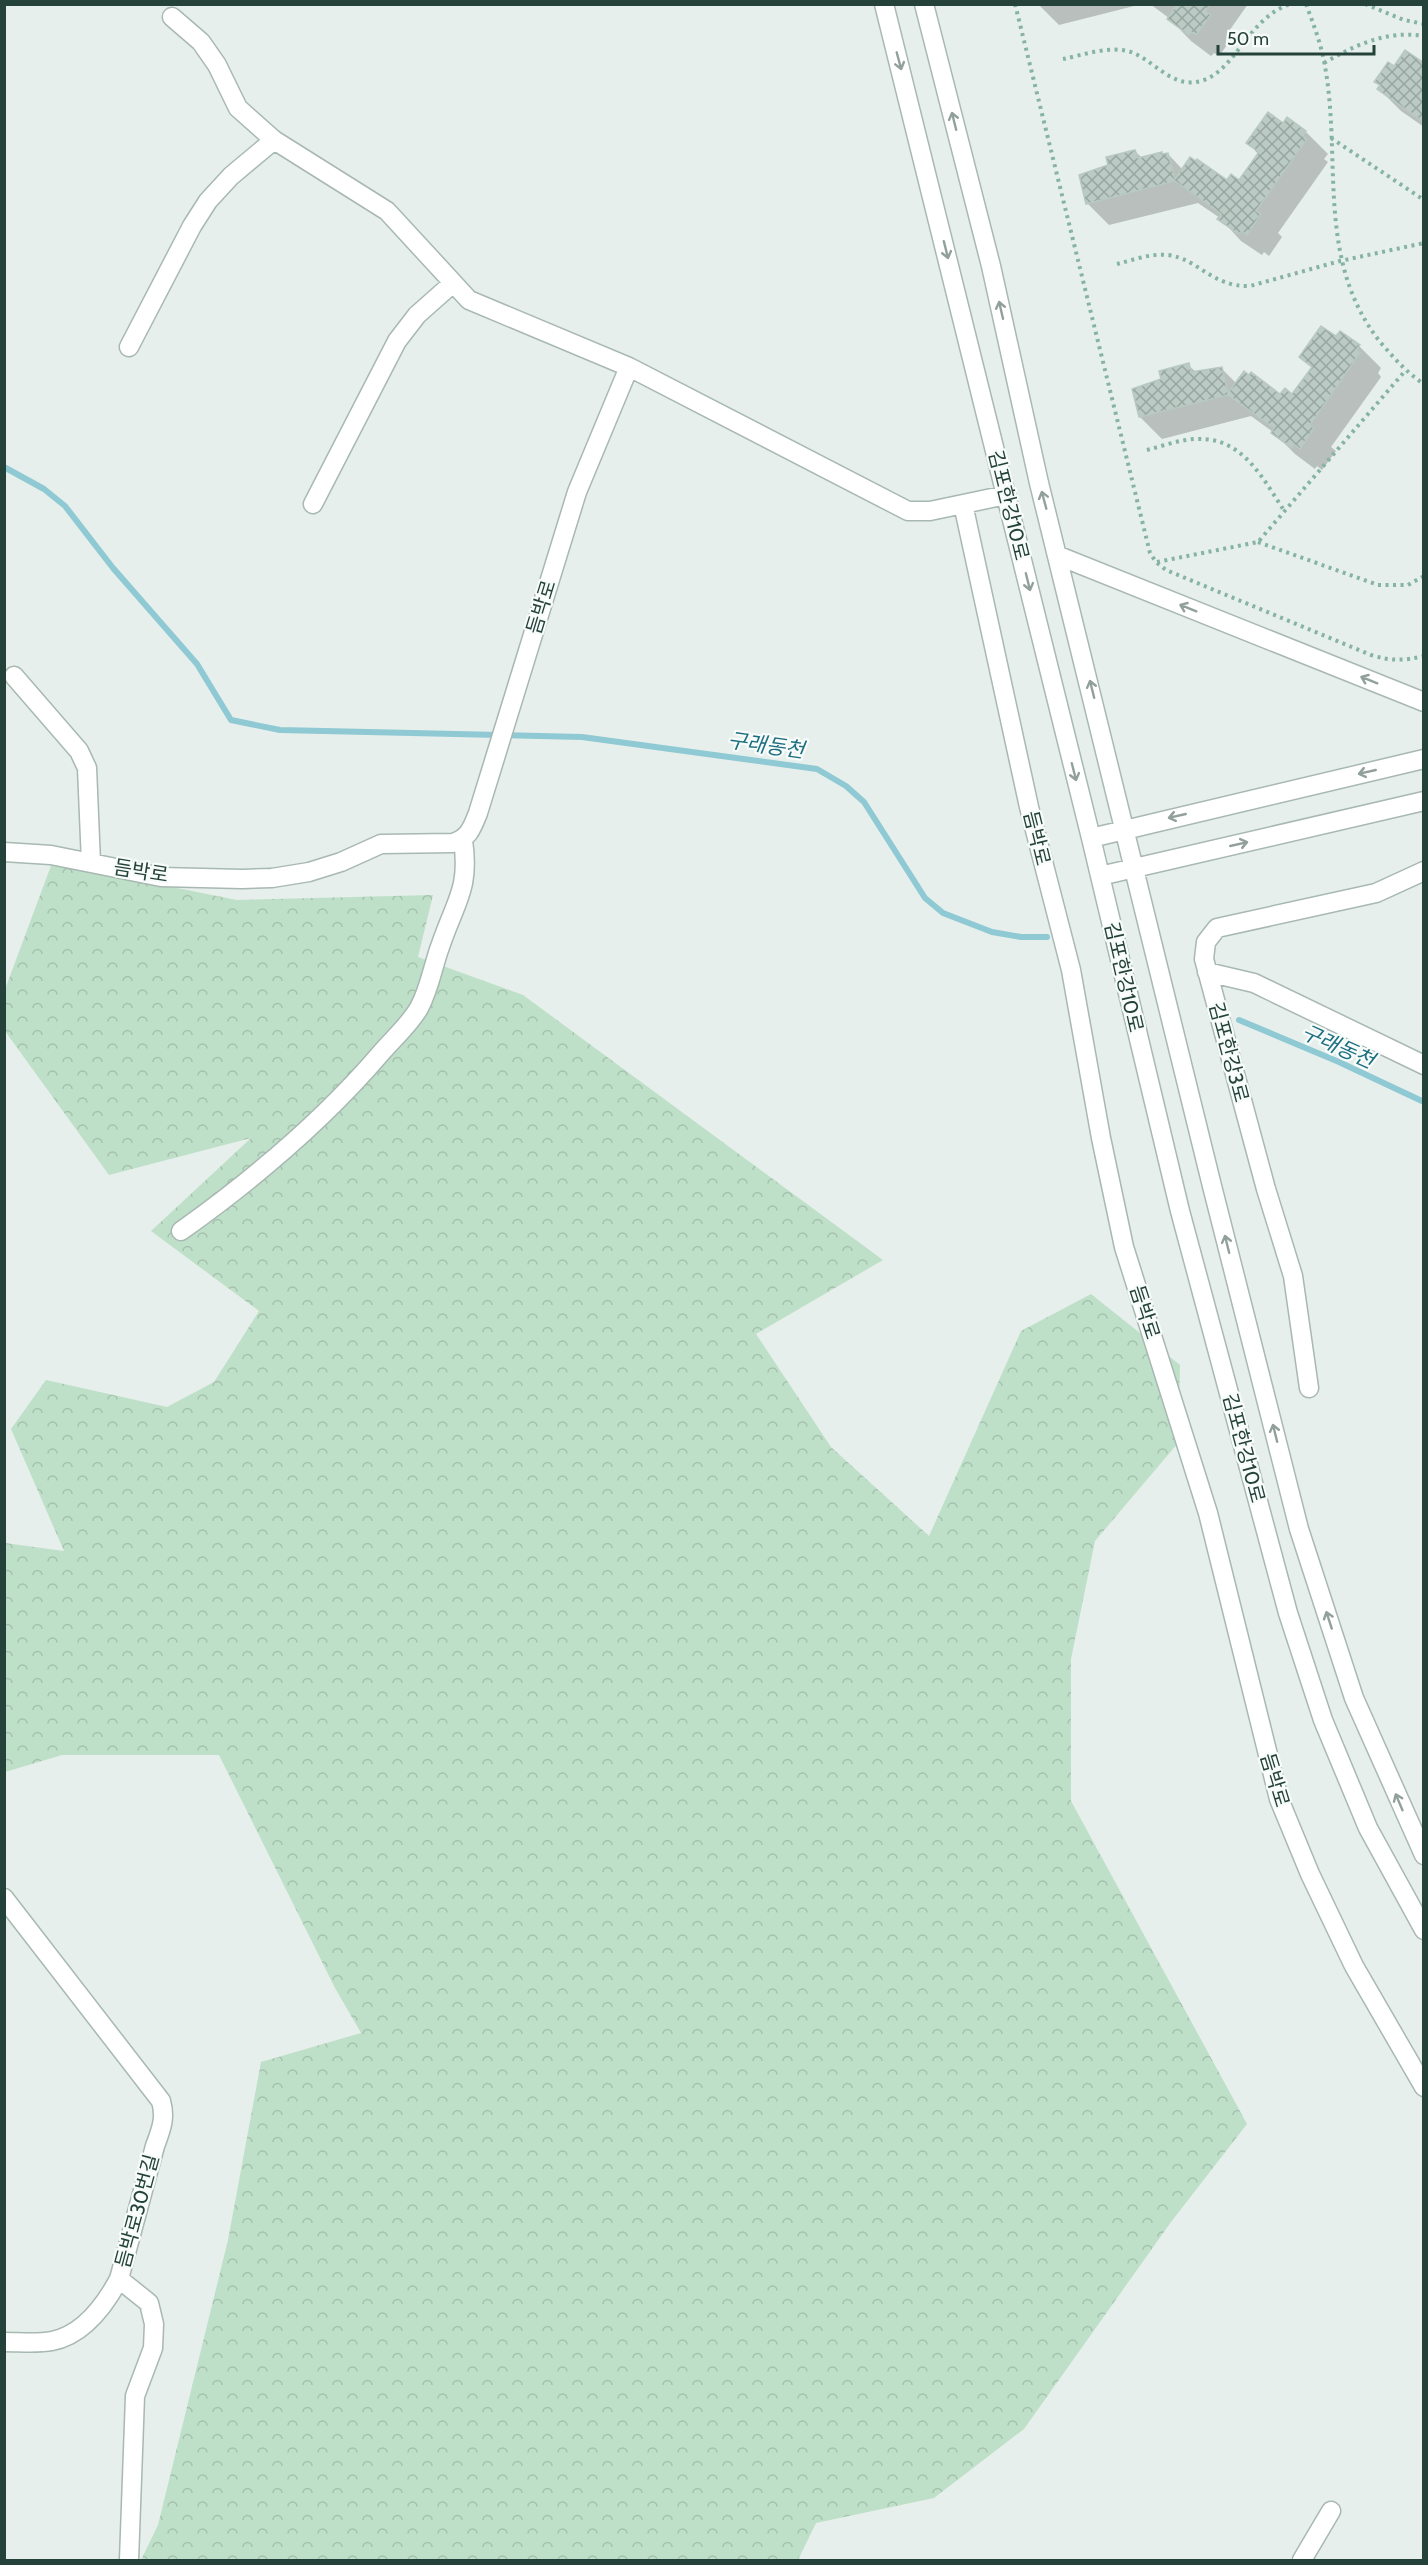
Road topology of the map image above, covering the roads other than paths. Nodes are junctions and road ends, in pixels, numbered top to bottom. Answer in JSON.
{"nodes":[{"id":1,"x":884,"y":4,"type":"edge"},
{"id":2,"x":924,"y":4,"type":"edge"},
{"id":3,"x":171,"y":16,"type":"dead end"},
{"id":4,"x":274,"y":140,"type":"junction"},
{"id":5,"x":452,"y":284,"type":"junction"},
{"id":6,"x":129,"y":347,"type":"dead end"},
{"id":7,"x":629,"y":366,"type":"junction"},
{"id":8,"x":1006,"y":495,"type":"junction"},
{"id":9,"x":313,"y":504,"type":"dead end"},
{"id":10,"x":963,"y":504,"type":"junction"},
{"id":11,"x":1059,"y":556,"type":"junction"},
{"id":12,"x":15,"y":676,"type":"dead end"},
{"id":13,"x":1424,"y":702,"type":"edge"},
{"id":14,"x":1424,"y":759,"type":"edge"},
{"id":15,"x":1424,"y":801,"type":"edge"},
{"id":16,"x":1126,"y":828,"type":"junction"},
{"id":17,"x":1091,"y":838,"type":"junction"},
{"id":18,"x":463,"y":840,"type":"junction"},
{"id":19,"x":4,"y":852,"type":"edge"},
{"id":20,"x":91,"y":863,"type":"junction"},
{"id":21,"x":1136,"y":868,"type":"junction"},
{"id":22,"x":1424,"y":871,"type":"edge"},
{"id":23,"x":1100,"y":876,"type":"junction"},
{"id":24,"x":1208,"y":972,"type":"junction"},
{"id":25,"x":1424,"y":1065,"type":"edge"},
{"id":26,"x":181,"y":1231,"type":"dead end"},
{"id":27,"x":1309,"y":1388,"type":"dead end"},
{"id":28,"x":1424,"y":1855,"type":"edge"},
{"id":29,"x":4,"y":1898,"type":"edge"},
{"id":30,"x":1424,"y":1930,"type":"edge"},
{"id":31,"x":1424,"y":2087,"type":"edge"},
{"id":32,"x":119,"y":2279,"type":"junction"},
{"id":33,"x":4,"y":2342,"type":"edge"},
{"id":34,"x":1331,"y":2511,"type":"dead end"},
{"id":35,"x":129,"y":2560,"type":"edge"},
{"id":36,"x":1302,"y":2560,"type":"edge"}],
"edges":[{"from":1,"to":8,"type":"street","name":"김포한강10로","one_way":true},
{"from":11,"to":2,"type":"street","name":"김포한강10로","one_way":true},
{"from":3,"to":4,"type":"street"},
{"from":4,"to":5,"type":"street"},
{"from":4,"to":6,"type":"street"},
{"from":5,"to":7,"type":"street"},
{"from":5,"to":9,"type":"street"},
{"from":7,"to":10,"type":"street"},
{"from":7,"to":18,"type":"street","name":"듬박로"},
{"from":8,"to":10,"type":"street"},
{"from":8,"to":17,"type":"street","name":"김포한강10로","one_way":true},
{"from":10,"to":31,"type":"street","name":"듬박로"},
{"from":13,"to":11,"type":"street","one_way":true},
{"from":16,"to":11,"type":"street","name":"김포한강10로","one_way":true},
{"from":12,"to":20,"type":"street","name":"듬박로"},
{"from":14,"to":16,"type":"street","one_way":true},
{"from":21,"to":15,"type":"street","one_way":true},
{"from":16,"to":17,"type":"street"},
{"from":16,"to":21,"type":"street","name":"김포한강10로"},
{"from":17,"to":23,"type":"street","name":"김포한강10로"},
{"from":18,"to":20,"type":"street","name":"듬박로"},
{"from":18,"to":26,"type":"street"},
{"from":19,"to":20,"type":"street","name":"듬박로"},
{"from":21,"to":23,"type":"street"},
{"from":28,"to":21,"type":"street","name":"김포한강10로","one_way":true},
{"from":22,"to":24,"type":"street","name":"김포한강3로"},
{"from":23,"to":30,"type":"street","name":"김포한강10로"},
{"from":24,"to":25,"type":"street"},
{"from":24,"to":27,"type":"street","name":"김포한강3로"},
{"from":29,"to":32,"type":"street","name":"듬박로30번길"},
{"from":32,"to":33,"type":"street"},
{"from":32,"to":35,"type":"street","name":"듬박로30번길"},
{"from":34,"to":36,"type":"street"}]}
